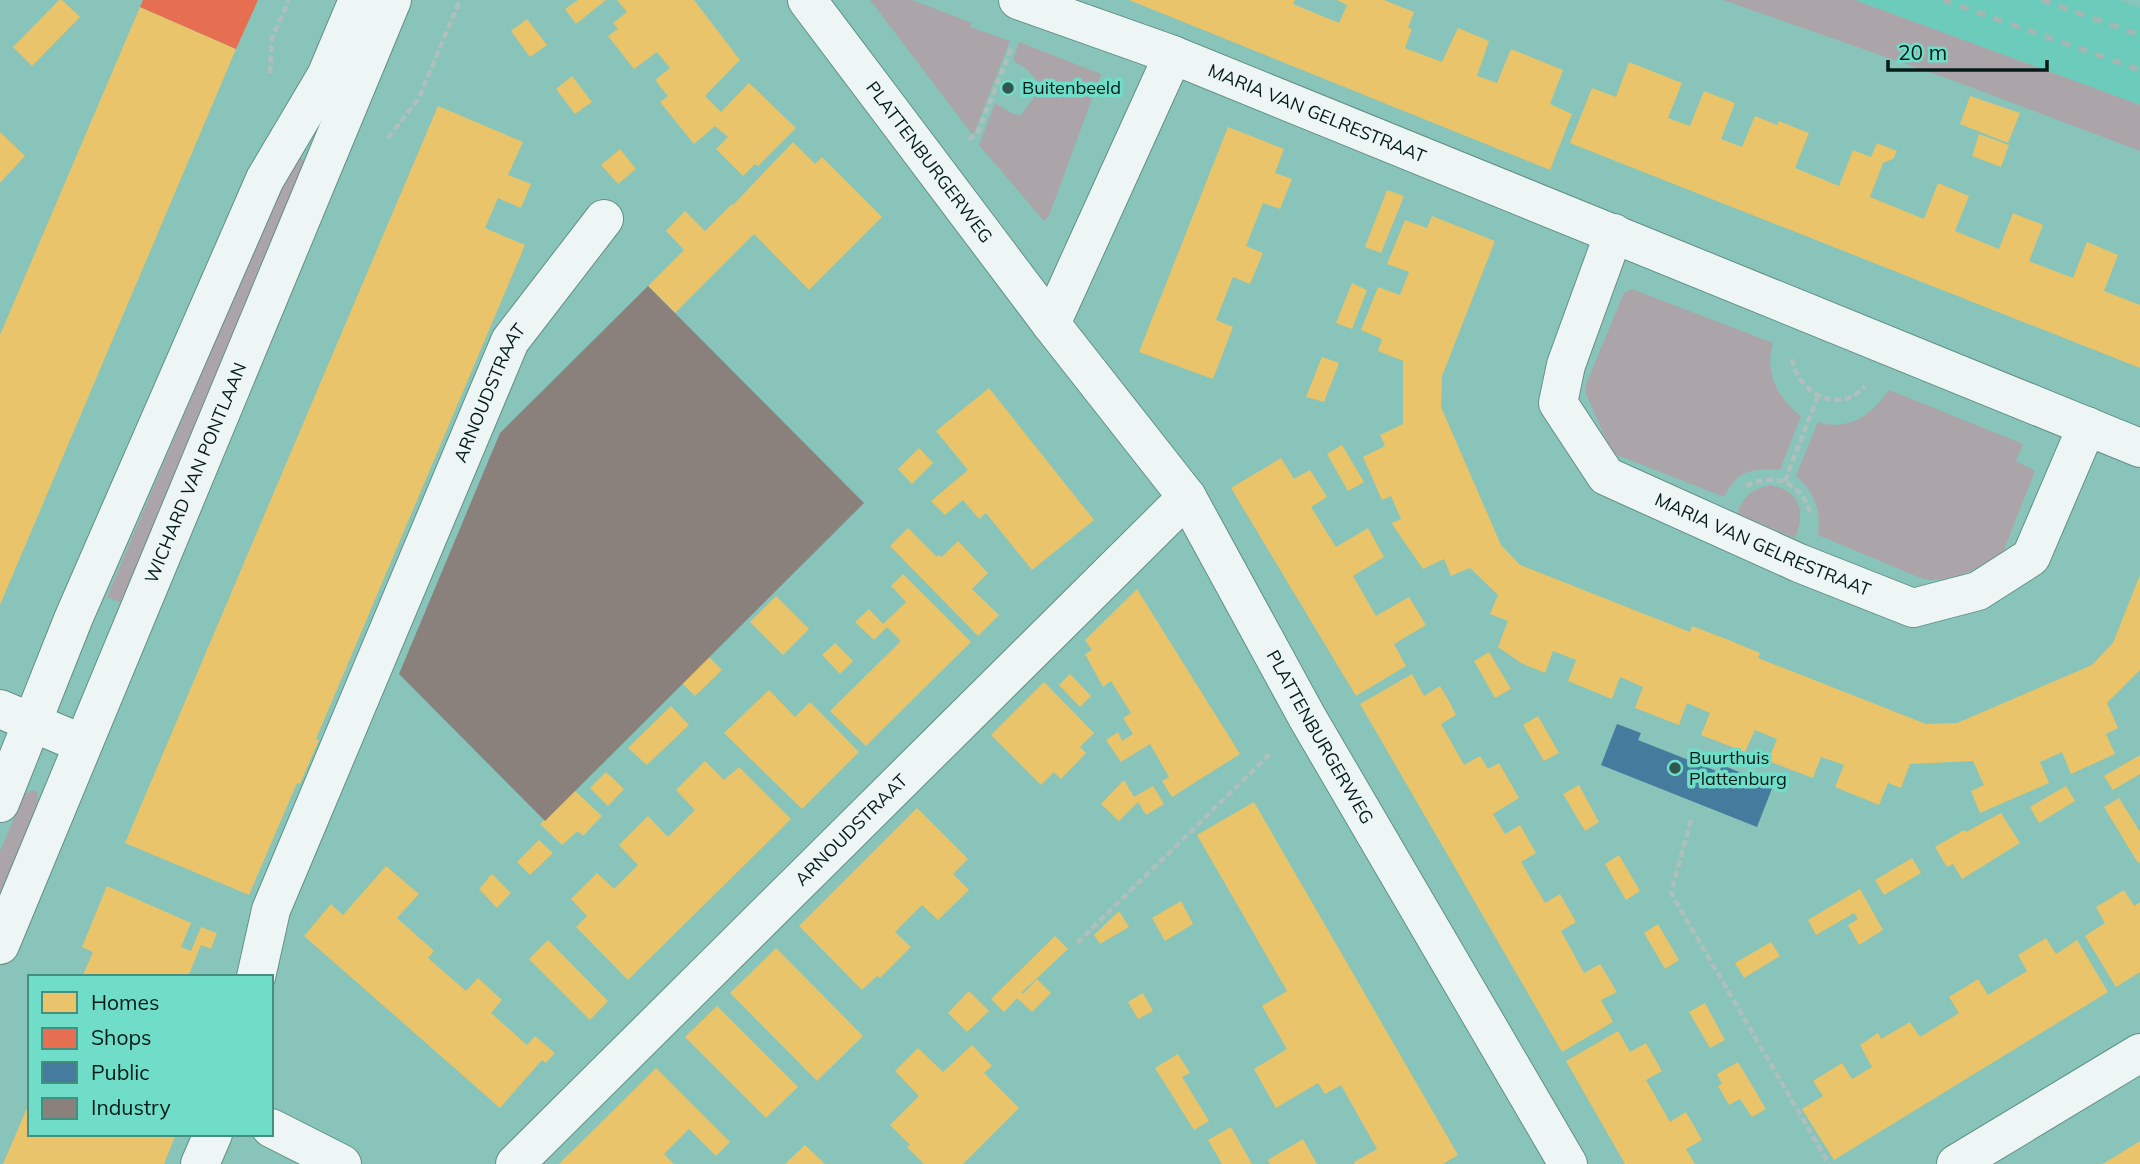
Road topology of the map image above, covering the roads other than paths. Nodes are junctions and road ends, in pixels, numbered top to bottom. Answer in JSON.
{"nodes":[{"id":1,"x":358,"y":0,"type":"edge"},
{"id":2,"x":392,"y":0,"type":"edge"},
{"id":3,"x":807,"y":0,"type":"edge"},
{"id":4,"x":1024,"y":2,"type":"edge"},
{"id":5,"x":1173,"y":55,"type":"junction"},
{"id":6,"x":604,"y":219,"type":"dead end"},
{"id":7,"x":1614,"y":233,"type":"junction"},
{"id":8,"x":1051,"y":324,"type":"junction"},
{"id":9,"x":2087,"y":426,"type":"junction"},
{"id":10,"x":2140,"y":448,"type":"edge"},
{"id":11,"x":1187,"y":497,"type":"junction"},
{"id":12,"x":17,"y":716,"type":"edge"},
{"id":13,"x":83,"y":744,"type":"junction"},
{"id":14,"x":0,"y":803,"type":"edge"},
{"id":15,"x":0,"y":944,"type":"edge"},
{"id":16,"x":256,"y":975,"type":"edge"},
{"id":17,"x":2140,"y":1053,"type":"edge"},
{"id":18,"x":273,"y":1129,"type":"edge"},
{"id":19,"x":212,"y":1136,"type":"edge"},
{"id":20,"x":200,"y":1164,"type":"edge"},
{"id":21,"x":342,"y":1164,"type":"edge"},
{"id":22,"x":515,"y":1164,"type":"edge"},
{"id":23,"x":1568,"y":1164,"type":"edge"},
{"id":24,"x":1956,"y":1164,"type":"edge"}],
"edges":[{"from":1,"to":12,"type":"street"},
{"from":2,"to":13,"type":"street","name":"WICHARD VAN PONTLAAN"},
{"from":3,"to":8,"type":"street","name":"PLATTENBURGERWEG"},
{"from":4,"to":5,"type":"street","name":"MARIA VAN GELRESTRAAT"},
{"from":5,"to":7,"type":"street","name":"MARIA VAN GELRESTRAAT"},
{"from":5,"to":8,"type":"street"},
{"from":6,"to":16,"type":"street","name":"ARNOUDSTRAAT"},
{"from":7,"to":9,"type":"street","name":"MARIA VAN GELRESTRAAT"},
{"from":7,"to":9,"type":"street","name":"MARIA VAN GELRESTRAAT"},
{"from":8,"to":11,"type":"street","name":"PLATTENBURGERWEG"},
{"from":9,"to":10,"type":"street","name":"MARIA VAN GELRESTRAAT"},
{"from":11,"to":22,"type":"street","name":"ARNOUDSTRAAT"},
{"from":11,"to":23,"type":"street","name":"PLATTENBURGERWEG"},
{"from":12,"to":13,"type":"street"},
{"from":12,"to":14,"type":"street"},
{"from":13,"to":15,"type":"street","name":"WICHARD VAN PONTLAAN"},
{"from":17,"to":24,"type":"street"},
{"from":18,"to":21,"type":"street"},
{"from":19,"to":20,"type":"street"}]}
